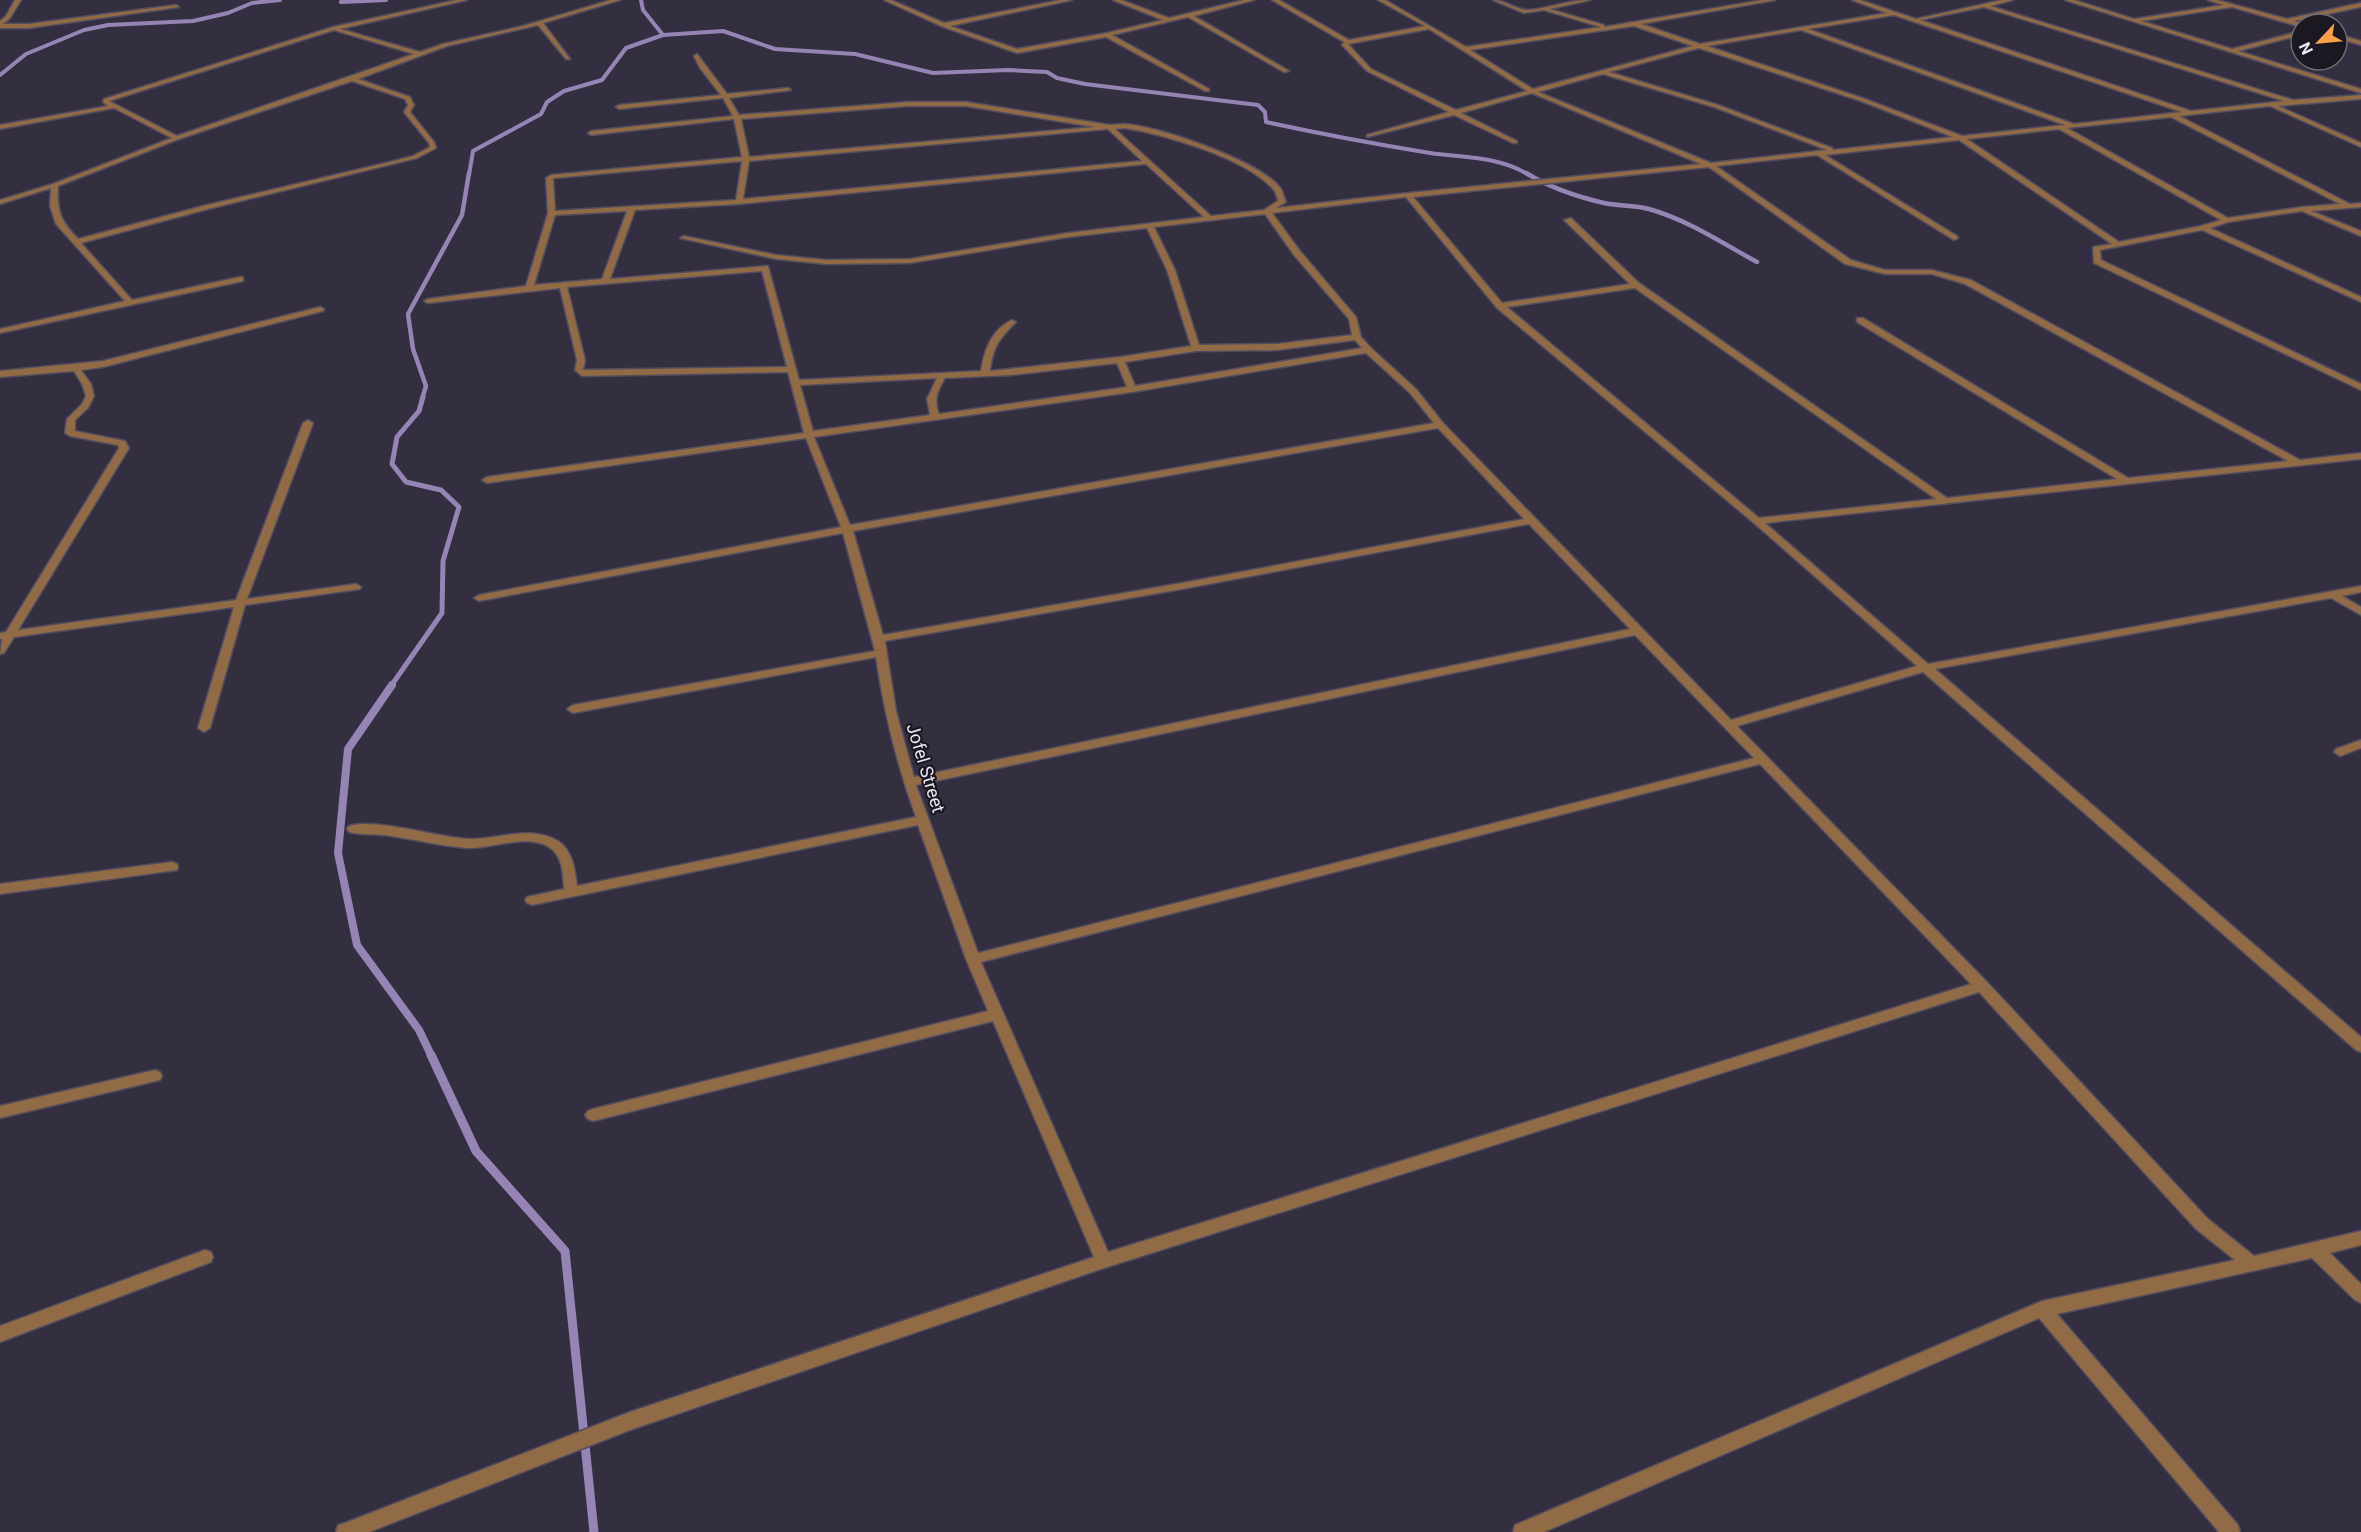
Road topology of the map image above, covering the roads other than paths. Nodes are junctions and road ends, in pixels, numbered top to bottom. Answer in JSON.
{"nodes":[{"id":1,"x":18,"y":0,"type":"edge"},
{"id":2,"x":464,"y":0,"type":"edge"},
{"id":3,"x":617,"y":0,"type":"edge"},
{"id":4,"x":892,"y":0,"type":"edge"},
{"id":5,"x":1069,"y":0,"type":"edge"},
{"id":6,"x":1116,"y":0,"type":"edge"},
{"id":7,"x":1251,"y":0,"type":"edge"},
{"id":8,"x":1275,"y":0,"type":"edge"},
{"id":9,"x":1381,"y":0,"type":"edge"},
{"id":10,"x":1496,"y":0,"type":"edge"},
{"id":11,"x":1587,"y":0,"type":"edge"},
{"id":12,"x":1772,"y":0,"type":"edge"},
{"id":13,"x":1855,"y":0,"type":"edge"},
{"id":14,"x":2010,"y":0,"type":"edge"},
{"id":15,"x":2068,"y":0,"type":"edge"},
{"id":16,"x":2211,"y":0,"type":"edge"},
{"id":17,"x":2361,"y":4,"type":"edge"},
{"id":18,"x":1986,"y":6,"type":"junction"},
{"id":19,"x":2231,"y":6,"type":"junction"},
{"id":20,"x":177,"y":7,"type":"dead end"},
{"id":21,"x":2351,"y":7,"type":"junction"},
{"id":22,"x":1543,"y":9,"type":"junction"},
{"id":23,"x":2361,"y":9,"type":"edge"},
{"id":24,"x":1895,"y":13,"type":"junction"},
{"id":25,"x":1190,"y":15,"type":"junction"},
{"id":26,"x":1169,"y":20,"type":"junction"},
{"id":27,"x":1916,"y":20,"type":"junction"},
{"id":28,"x":2132,"y":20,"type":"junction"},
{"id":29,"x":2286,"y":21,"type":"junction"},
{"id":30,"x":539,"y":22,"type":"junction"},
{"id":31,"x":2289,"y":22,"type":"edge"},
{"id":32,"x":1634,"y":24,"type":"junction"},
{"id":33,"x":0,"y":25,"type":"edge"},
{"id":34,"x":943,"y":25,"type":"junction"},
{"id":35,"x":1430,"y":27,"type":"junction"},
{"id":36,"x":1606,"y":27,"type":"junction"},
{"id":37,"x":335,"y":28,"type":"junction"},
{"id":38,"x":1800,"y":29,"type":"junction"},
{"id":39,"x":1107,"y":34,"type":"junction"},
{"id":40,"x":2289,"y":36,"type":"edge"},
{"id":41,"x":1348,"y":42,"type":"junction"},
{"id":42,"x":1698,"y":46,"type":"junction"},
{"id":43,"x":1466,"y":49,"type":"junction"},
{"id":44,"x":2233,"y":50,"type":"junction"},
{"id":45,"x":419,"y":54,"type":"junction"},
{"id":46,"x":697,"y":56,"type":"dead end"},
{"id":47,"x":568,"y":58,"type":"dead end"},
{"id":48,"x":1286,"y":71,"type":"dead end"},
{"id":49,"x":1601,"y":71,"type":"junction"},
{"id":50,"x":352,"y":79,"type":"junction"},
{"id":51,"x":788,"y":90,"type":"dead end"},
{"id":52,"x":1207,"y":90,"type":"dead end"},
{"id":53,"x":1531,"y":91,"type":"junction"},
{"id":54,"x":2361,"y":91,"type":"edge"},
{"id":55,"x":726,"y":97,"type":"junction"},
{"id":56,"x":2361,"y":97,"type":"edge"},
{"id":57,"x":2294,"y":102,"type":"junction"},
{"id":58,"x":2271,"y":105,"type":"junction"},
{"id":59,"x":116,"y":106,"type":"junction"},
{"id":60,"x":619,"y":107,"type":"dead end"},
{"id":61,"x":1453,"y":112,"type":"junction"},
{"id":62,"x":2194,"y":114,"type":"junction"},
{"id":63,"x":2172,"y":116,"type":"junction"},
{"id":64,"x":737,"y":117,"type":"junction"},
{"id":65,"x":2076,"y":126,"type":"junction"},
{"id":66,"x":0,"y":127,"type":"edge"},
{"id":67,"x":1109,"y":127,"type":"junction"},
{"id":68,"x":2060,"y":127,"type":"junction"},
{"id":69,"x":591,"y":133,"type":"dead end"},
{"id":70,"x":1369,"y":136,"type":"dead end"},
{"id":71,"x":1959,"y":137,"type":"junction"},
{"id":72,"x":177,"y":138,"type":"junction"},
{"id":73,"x":1515,"y":142,"type":"dead end"},
{"id":74,"x":2361,"y":144,"type":"edge"},
{"id":75,"x":1834,"y":151,"type":"junction"},
{"id":76,"x":1818,"y":153,"type":"junction"},
{"id":77,"x":746,"y":159,"type":"junction"},
{"id":78,"x":1149,"y":162,"type":"junction"},
{"id":79,"x":1710,"y":165,"type":"junction"},
{"id":80,"x":55,"y":185,"type":"junction"},
{"id":81,"x":1408,"y":195,"type":"junction"},
{"id":82,"x":0,"y":202,"type":"edge"},
{"id":83,"x":739,"y":202,"type":"junction"},
{"id":84,"x":2361,"y":205,"type":"edge"},
{"id":85,"x":2348,"y":206,"type":"junction"},
{"id":86,"x":632,"y":208,"type":"junction"},
{"id":87,"x":2302,"y":209,"type":"junction"},
{"id":88,"x":1267,"y":211,"type":"junction"},
{"id":89,"x":552,"y":213,"type":"junction"},
{"id":90,"x":1209,"y":218,"type":"junction"},
{"id":91,"x":1568,"y":220,"type":"dead end"},
{"id":92,"x":2227,"y":220,"type":"junction"},
{"id":93,"x":1150,"y":226,"type":"junction"},
{"id":94,"x":2203,"y":228,"type":"junction"},
{"id":95,"x":2361,"y":234,"type":"edge"},
{"id":96,"x":684,"y":238,"type":"dead end"},
{"id":97,"x":1954,"y":238,"type":"dead end"},
{"id":98,"x":76,"y":242,"type":"junction"},
{"id":99,"x":2116,"y":243,"type":"junction"},
{"id":100,"x":240,"y":279,"type":"dead end"},
{"id":101,"x":605,"y":282,"type":"junction"},
{"id":102,"x":1636,"y":285,"type":"junction"},
{"id":103,"x":563,"y":286,"type":"junction"},
{"id":104,"x":529,"y":288,"type":"junction"},
{"id":105,"x":2361,"y":300,"type":"edge"},
{"id":106,"x":428,"y":301,"type":"dead end"},
{"id":107,"x":130,"y":302,"type":"junction"},
{"id":108,"x":1500,"y":306,"type":"junction"},
{"id":109,"x":320,"y":309,"type":"dead end"},
{"id":110,"x":1860,"y":320,"type":"dead end"},
{"id":111,"x":1012,"y":322,"type":"dead end"},
{"id":112,"x":0,"y":331,"type":"edge"},
{"id":113,"x":1357,"y":337,"type":"junction"},
{"id":114,"x":1196,"y":348,"type":"junction"},
{"id":115,"x":1368,"y":350,"type":"junction"},
{"id":116,"x":1120,"y":360,"type":"junction"},
{"id":117,"x":76,"y":368,"type":"junction"},
{"id":118,"x":793,"y":369,"type":"junction"},
{"id":119,"x":0,"y":374,"type":"edge"},
{"id":120,"x":985,"y":374,"type":"junction"},
{"id":121,"x":943,"y":375,"type":"junction"},
{"id":122,"x":795,"y":383,"type":"junction"},
{"id":123,"x":2361,"y":387,"type":"edge"},
{"id":124,"x":1132,"y":389,"type":"junction"},
{"id":125,"x":935,"y":416,"type":"junction"},
{"id":126,"x":308,"y":423,"type":"dead end"},
{"id":127,"x":1440,"y":425,"type":"junction"},
{"id":128,"x":809,"y":435,"type":"junction"},
{"id":129,"x":2361,"y":456,"type":"edge"},
{"id":130,"x":2297,"y":462,"type":"junction"},
{"id":131,"x":488,"y":480,"type":"dead end"},
{"id":132,"x":2128,"y":482,"type":"junction"},
{"id":133,"x":1946,"y":501,"type":"junction"},
{"id":134,"x":1530,"y":521,"type":"junction"},
{"id":135,"x":1757,"y":521,"type":"junction"},
{"id":136,"x":847,"y":529,"type":"junction"},
{"id":137,"x":356,"y":587,"type":"dead end"},
{"id":138,"x":2361,"y":589,"type":"edge"},
{"id":139,"x":2331,"y":593,"type":"junction"},
{"id":140,"x":479,"y":598,"type":"dead end"},
{"id":141,"x":241,"y":602,"type":"junction"},
{"id":142,"x":2361,"y":612,"type":"edge"},
{"id":143,"x":1637,"y":631,"type":"junction"},
{"id":144,"x":5,"y":635,"type":"edge"},
{"id":145,"x":879,"y":639,"type":"junction"},
{"id":146,"x":0,"y":651,"type":"edge"},
{"id":147,"x":882,"y":653,"type":"junction"},
{"id":148,"x":1924,"y":668,"type":"junction"},
{"id":149,"x":573,"y":709,"type":"dead end"},
{"id":150,"x":1729,"y":725,"type":"junction"},
{"id":151,"x":204,"y":728,"type":"dead end"},
{"id":152,"x":2361,"y":744,"type":"edge"},
{"id":153,"x":2340,"y":752,"type":"dead end"},
{"id":154,"x":1762,"y":760,"type":"junction"},
{"id":155,"x":909,"y":782,"type":"junction"},
{"id":156,"x":923,"y":820,"type":"junction"},
{"id":157,"x":352,"y":828,"type":"dead end"},
{"id":158,"x":172,"y":867,"type":"dead end"},
{"id":159,"x":0,"y":889,"type":"edge"},
{"id":160,"x":571,"y":892,"type":"junction"},
{"id":161,"x":532,"y":900,"type":"dead end"},
{"id":162,"x":973,"y":959,"type":"junction"},
{"id":163,"x":1982,"y":986,"type":"junction"},
{"id":164,"x":997,"y":1014,"type":"junction"},
{"id":165,"x":2361,"y":1046,"type":"edge"},
{"id":166,"x":155,"y":1076,"type":"dead end"},
{"id":167,"x":0,"y":1112,"type":"edge"},
{"id":168,"x":593,"y":1114,"type":"dead end"},
{"id":169,"x":2361,"y":1238,"type":"edge"},
{"id":170,"x":2314,"y":1251,"type":"junction"},
{"id":171,"x":205,"y":1257,"type":"dead end"},
{"id":172,"x":1104,"y":1261,"type":"junction"},
{"id":173,"x":2251,"y":1263,"type":"junction"},
{"id":174,"x":2361,"y":1295,"type":"edge"},
{"id":175,"x":2042,"y":1309,"type":"junction"},
{"id":176,"x":0,"y":1334,"type":"edge"},
{"id":177,"x":345,"y":1532,"type":"edge"},
{"id":178,"x":1522,"y":1532,"type":"edge"},
{"id":179,"x":2230,"y":1532,"type":"edge"}],
"edges":[{"from":1,"to":33,"type":"street"},
{"from":2,"to":37,"type":"street"},
{"from":3,"to":30,"type":"street"},
{"from":4,"to":34,"type":"street"},
{"from":5,"to":34,"type":"street"},
{"from":6,"to":26,"type":"street"},
{"from":7,"to":25,"type":"street"},
{"from":8,"to":41,"type":"street"},
{"from":9,"to":35,"type":"street"},
{"from":10,"to":22,"type":"street"},
{"from":11,"to":22,"type":"street"},
{"from":12,"to":32,"type":"street"},
{"from":13,"to":24,"type":"street"},
{"from":14,"to":18,"type":"street"},
{"from":15,"to":28,"type":"street"},
{"from":16,"to":19,"type":"street"},
{"from":17,"to":21,"type":"street"},
{"from":18,"to":27,"type":"street"},
{"from":18,"to":57,"type":"street"},
{"from":19,"to":28,"type":"street"},
{"from":19,"to":29,"type":"street"},
{"from":20,"to":33,"type":"street"},
{"from":21,"to":23,"type":"street"},
{"from":21,"to":29,"type":"street"},
{"from":22,"to":36,"type":"street"},
{"from":24,"to":27,"type":"street"},
{"from":24,"to":38,"type":"street"},
{"from":25,"to":26,"type":"street"},
{"from":25,"to":48,"type":"street"},
{"from":26,"to":39,"type":"street"},
{"from":27,"to":62,"type":"street"},
{"from":28,"to":44,"type":"street"},
{"from":29,"to":31,"type":"street"},
{"from":30,"to":45,"type":"street"},
{"from":30,"to":47,"type":"street"},
{"from":32,"to":36,"type":"street"},
{"from":32,"to":42,"type":"street"},
{"from":34,"to":39,"type":"street"},
{"from":35,"to":41,"type":"street"},
{"from":35,"to":43,"type":"street"},
{"from":36,"to":43,"type":"street"},
{"from":37,"to":45,"type":"street"},
{"from":37,"to":59,"type":"street"},
{"from":38,"to":42,"type":"street"},
{"from":38,"to":65,"type":"street"},
{"from":39,"to":52,"type":"street"},
{"from":40,"to":44,"type":"street"},
{"from":41,"to":61,"type":"street"},
{"from":42,"to":49,"type":"street"},
{"from":42,"to":71,"type":"street"},
{"from":43,"to":53,"type":"street"},
{"from":44,"to":54,"type":"street"},
{"from":45,"to":50,"type":"street"},
{"from":46,"to":55,"type":"street"},
{"from":49,"to":53,"type":"street"},
{"from":49,"to":75,"type":"street"},
{"from":50,"to":72,"type":"street"},
{"from":50,"to":98,"type":"street"},
{"from":51,"to":55,"type":"street"},
{"from":53,"to":61,"type":"street"},
{"from":53,"to":79,"type":"street"},
{"from":55,"to":60,"type":"street"},
{"from":55,"to":64,"type":"street"},
{"from":56,"to":57,"type":"street"},
{"from":57,"to":58,"type":"street"},
{"from":58,"to":62,"type":"street"},
{"from":58,"to":74,"type":"street"},
{"from":59,"to":66,"type":"street"},
{"from":59,"to":72,"type":"street"},
{"from":61,"to":70,"type":"street"},
{"from":61,"to":73,"type":"street"},
{"from":62,"to":63,"type":"street"},
{"from":63,"to":65,"type":"street"},
{"from":63,"to":85,"type":"street"},
{"from":64,"to":67,"type":"street"},
{"from":64,"to":69,"type":"street"},
{"from":64,"to":77,"type":"street"},
{"from":65,"to":68,"type":"street"},
{"from":67,"to":77,"type":"street"},
{"from":67,"to":78,"type":"street"},
{"from":67,"to":88,"type":"street"},
{"from":68,"to":71,"type":"street"},
{"from":68,"to":92,"type":"street"},
{"from":71,"to":75,"type":"street"},
{"from":71,"to":99,"type":"street"},
{"from":72,"to":80,"type":"street"},
{"from":75,"to":76,"type":"street"},
{"from":76,"to":79,"type":"street"},
{"from":76,"to":97,"type":"street"},
{"from":77,"to":83,"type":"street"},
{"from":77,"to":89,"type":"street"},
{"from":78,"to":83,"type":"street"},
{"from":78,"to":90,"type":"street"},
{"from":79,"to":81,"type":"street"},
{"from":79,"to":130,"type":"street"},
{"from":80,"to":82,"type":"street"},
{"from":80,"to":98,"type":"street"},
{"from":81,"to":88,"type":"street"},
{"from":81,"to":108,"type":"street"},
{"from":83,"to":86,"type":"street"},
{"from":84,"to":85,"type":"street"},
{"from":85,"to":87,"type":"street"},
{"from":86,"to":89,"type":"street"},
{"from":86,"to":101,"type":"street"},
{"from":87,"to":92,"type":"street"},
{"from":87,"to":95,"type":"street"},
{"from":88,"to":90,"type":"street"},
{"from":88,"to":113,"type":"street"},
{"from":89,"to":104,"type":"street"},
{"from":90,"to":93,"type":"street"},
{"from":91,"to":102,"type":"street"},
{"from":92,"to":94,"type":"street"},
{"from":93,"to":96,"type":"street"},
{"from":93,"to":114,"type":"street"},
{"from":94,"to":99,"type":"street"},
{"from":94,"to":105,"type":"street"},
{"from":98,"to":107,"type":"street"},
{"from":99,"to":123,"type":"street"},
{"from":100,"to":107,"type":"street"},
{"from":101,"to":103,"type":"street"},
{"from":101,"to":118,"type":"street","name":"Jofel Street"},
{"from":102,"to":108,"type":"street"},
{"from":102,"to":133,"type":"street"},
{"from":103,"to":104,"type":"street"},
{"from":103,"to":118,"type":"street"},
{"from":104,"to":106,"type":"street"},
{"from":107,"to":112,"type":"street"},
{"from":108,"to":135,"type":"street"},
{"from":109,"to":117,"type":"street"},
{"from":110,"to":132,"type":"street"},
{"from":111,"to":120,"type":"street"},
{"from":113,"to":114,"type":"street"},
{"from":113,"to":115,"type":"street"},
{"from":114,"to":116,"type":"street"},
{"from":115,"to":124,"type":"street"},
{"from":115,"to":127,"type":"street"},
{"from":116,"to":120,"type":"street"},
{"from":116,"to":124,"type":"street"},
{"from":117,"to":119,"type":"street"},
{"from":117,"to":144,"type":"street"},
{"from":118,"to":122,"type":"street","name":"Jofel Street"},
{"from":120,"to":121,"type":"street"},
{"from":121,"to":122,"type":"street"},
{"from":121,"to":125,"type":"street"},
{"from":122,"to":128,"type":"street","name":"Jofel Street"},
{"from":124,"to":125,"type":"street"},
{"from":125,"to":128,"type":"street"},
{"from":126,"to":141,"type":"street"},
{"from":127,"to":134,"type":"street"},
{"from":127,"to":136,"type":"street"},
{"from":128,"to":131,"type":"street"},
{"from":128,"to":136,"type":"street","name":"Jofel Street"},
{"from":129,"to":130,"type":"street"},
{"from":130,"to":132,"type":"street"},
{"from":132,"to":133,"type":"street"},
{"from":133,"to":135,"type":"street"},
{"from":134,"to":143,"type":"street"},
{"from":134,"to":145,"type":"street"},
{"from":135,"to":148,"type":"street"},
{"from":136,"to":140,"type":"street"},
{"from":136,"to":145,"type":"street","name":"Jofel Street"},
{"from":137,"to":141,"type":"street"},
{"from":138,"to":139,"type":"street"},
{"from":139,"to":142,"type":"street"},
{"from":139,"to":148,"type":"street"},
{"from":141,"to":144,"type":"street"},
{"from":141,"to":151,"type":"street"},
{"from":143,"to":150,"type":"street"},
{"from":143,"to":155,"type":"street"},
{"from":144,"to":146,"type":"street"},
{"from":145,"to":147,"type":"street","name":"Jofel Street"},
{"from":147,"to":149,"type":"street"},
{"from":147,"to":155,"type":"street","name":"Jofel Street"},
{"from":148,"to":150,"type":"street"},
{"from":148,"to":165,"type":"street"},
{"from":150,"to":154,"type":"street"},
{"from":152,"to":153,"type":"street"},
{"from":154,"to":162,"type":"street"},
{"from":154,"to":163,"type":"street"},
{"from":155,"to":156,"type":"street","name":"Jofel Street"},
{"from":156,"to":160,"type":"street"},
{"from":156,"to":162,"type":"street","name":"Jofel Street"},
{"from":157,"to":160,"type":"street"},
{"from":158,"to":159,"type":"street"},
{"from":160,"to":161,"type":"street"},
{"from":162,"to":164,"type":"street","name":"Jofel Street"},
{"from":163,"to":172,"type":"street"},
{"from":163,"to":173,"type":"street"},
{"from":164,"to":168,"type":"street"},
{"from":164,"to":172,"type":"street","name":"Jofel Street"},
{"from":166,"to":167,"type":"street"},
{"from":169,"to":170,"type":"street"},
{"from":170,"to":173,"type":"street"},
{"from":170,"to":174,"type":"street"},
{"from":171,"to":176,"type":"street"},
{"from":172,"to":177,"type":"street"},
{"from":173,"to":175,"type":"street"},
{"from":175,"to":178,"type":"street"},
{"from":175,"to":179,"type":"street"}]}
